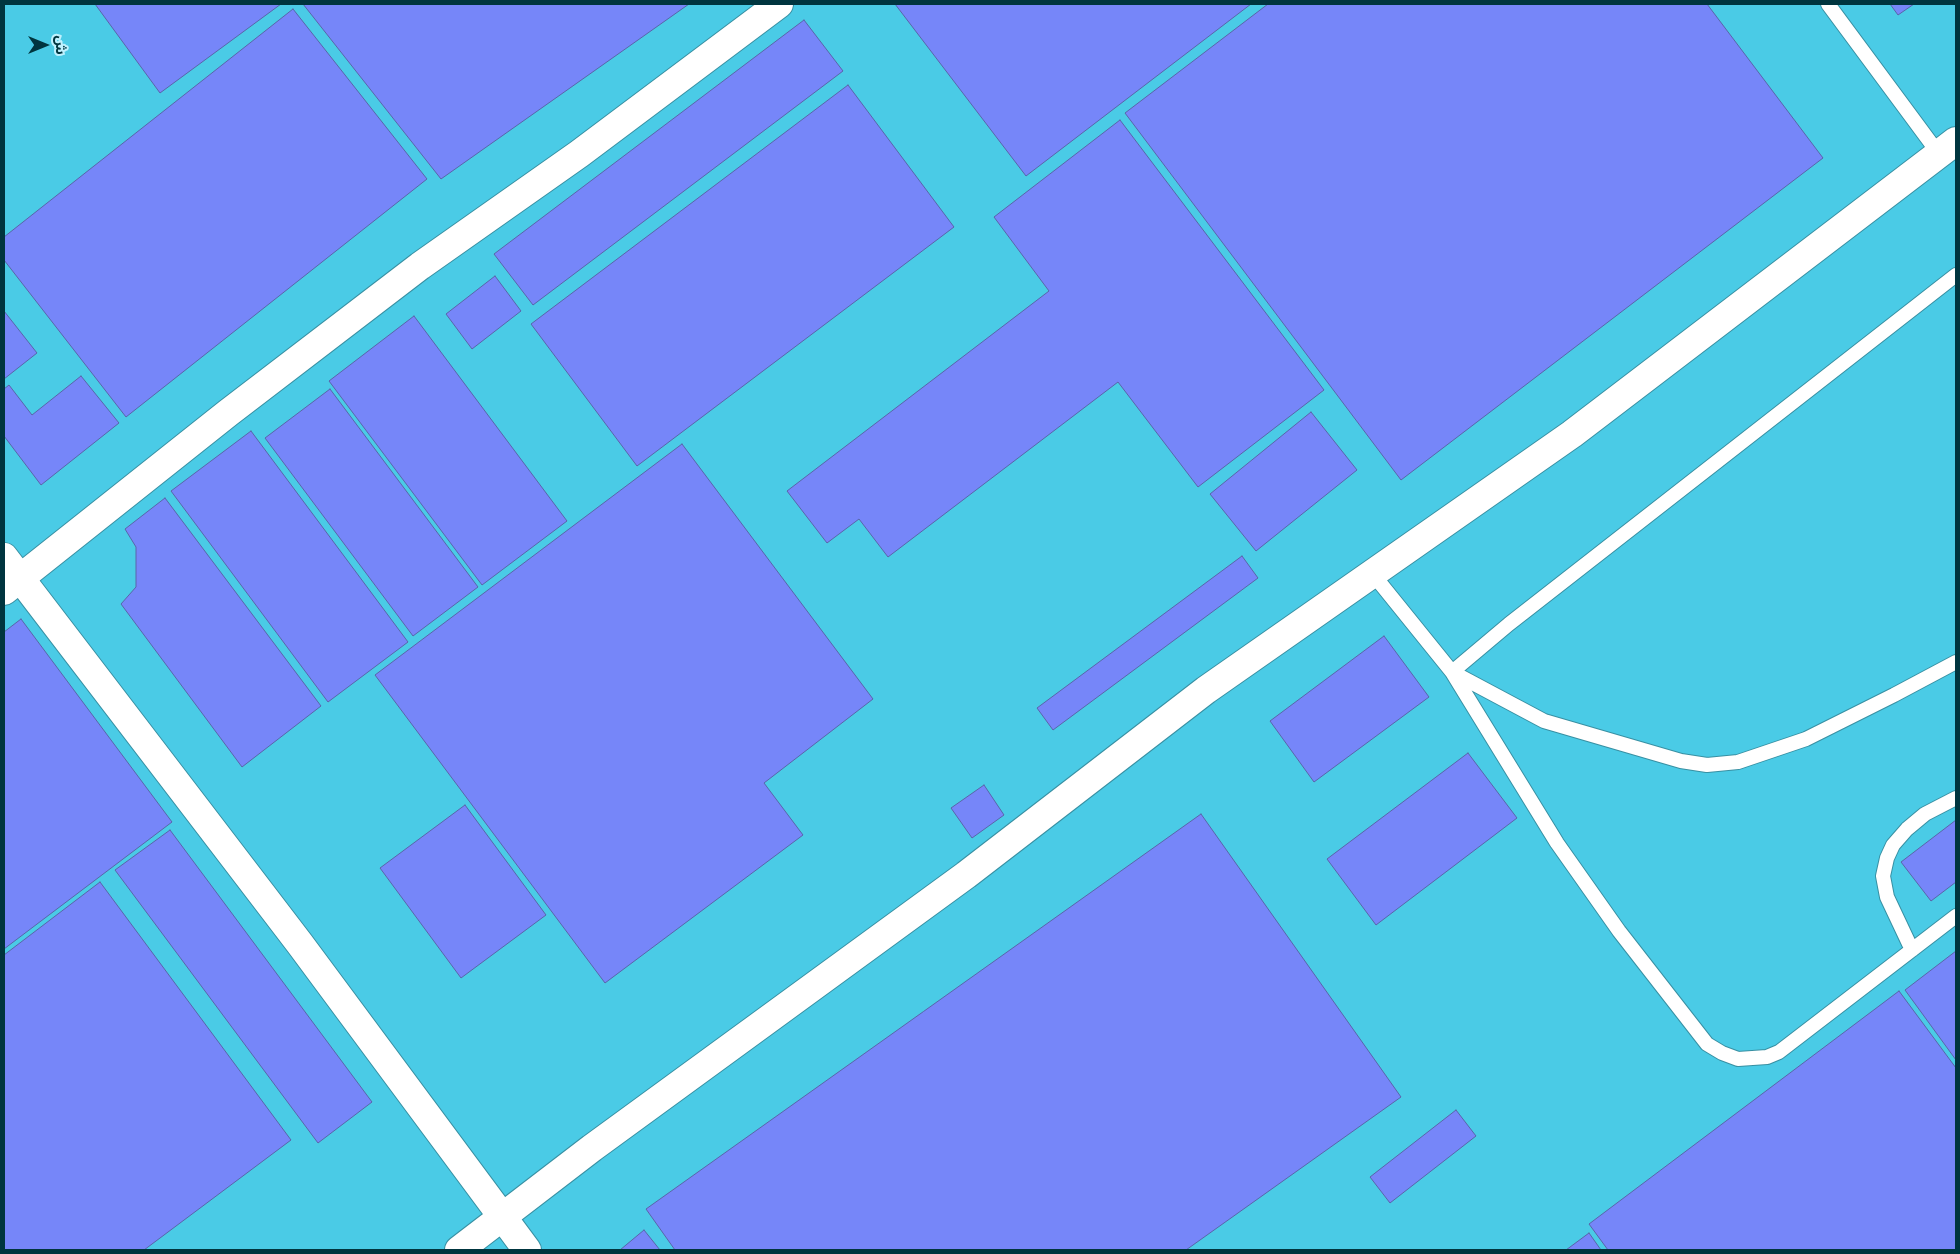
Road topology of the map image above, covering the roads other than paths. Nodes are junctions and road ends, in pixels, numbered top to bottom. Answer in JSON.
{"nodes":[{"id":1,"x":779,"y":4,"type":"edge"},
{"id":2,"x":1828,"y":4,"type":"edge"},
{"id":3,"x":1947,"y":147,"type":"edge"},
{"id":4,"x":1956,"y":275,"type":"edge"},
{"id":5,"x":4,"y":557,"type":"edge"},
{"id":6,"x":1372,"y":573,"type":"junction"},
{"id":7,"x":12,"y":585,"type":"edge"},
{"id":8,"x":1956,"y":662,"type":"edge"},
{"id":9,"x":1452,"y":672,"type":"junction"},
{"id":10,"x":1956,"y":798,"type":"edge"},
{"id":11,"x":1956,"y":916,"type":"edge"},
{"id":12,"x":1912,"y":950,"type":"junction"},
{"id":13,"x":502,"y":1217,"type":"junction"},
{"id":14,"x":459,"y":1250,"type":"edge"},
{"id":15,"x":527,"y":1250,"type":"edge"}],
"edges":[{"from":1,"to":7,"type":"street"},
{"from":2,"to":3,"type":"lane"},
{"from":3,"to":6,"type":"street"},
{"from":4,"to":9,"type":"lane"},
{"from":5,"to":7,"type":"street"},
{"from":6,"to":9,"type":"lane"},
{"from":6,"to":13,"type":"street"},
{"from":7,"to":13,"type":"street"},
{"from":8,"to":9,"type":"lane"},
{"from":9,"to":12,"type":"lane"},
{"from":10,"to":12,"type":"lane"},
{"from":11,"to":12,"type":"lane"},
{"from":13,"to":14,"type":"street"},
{"from":13,"to":15,"type":"street"}]}
